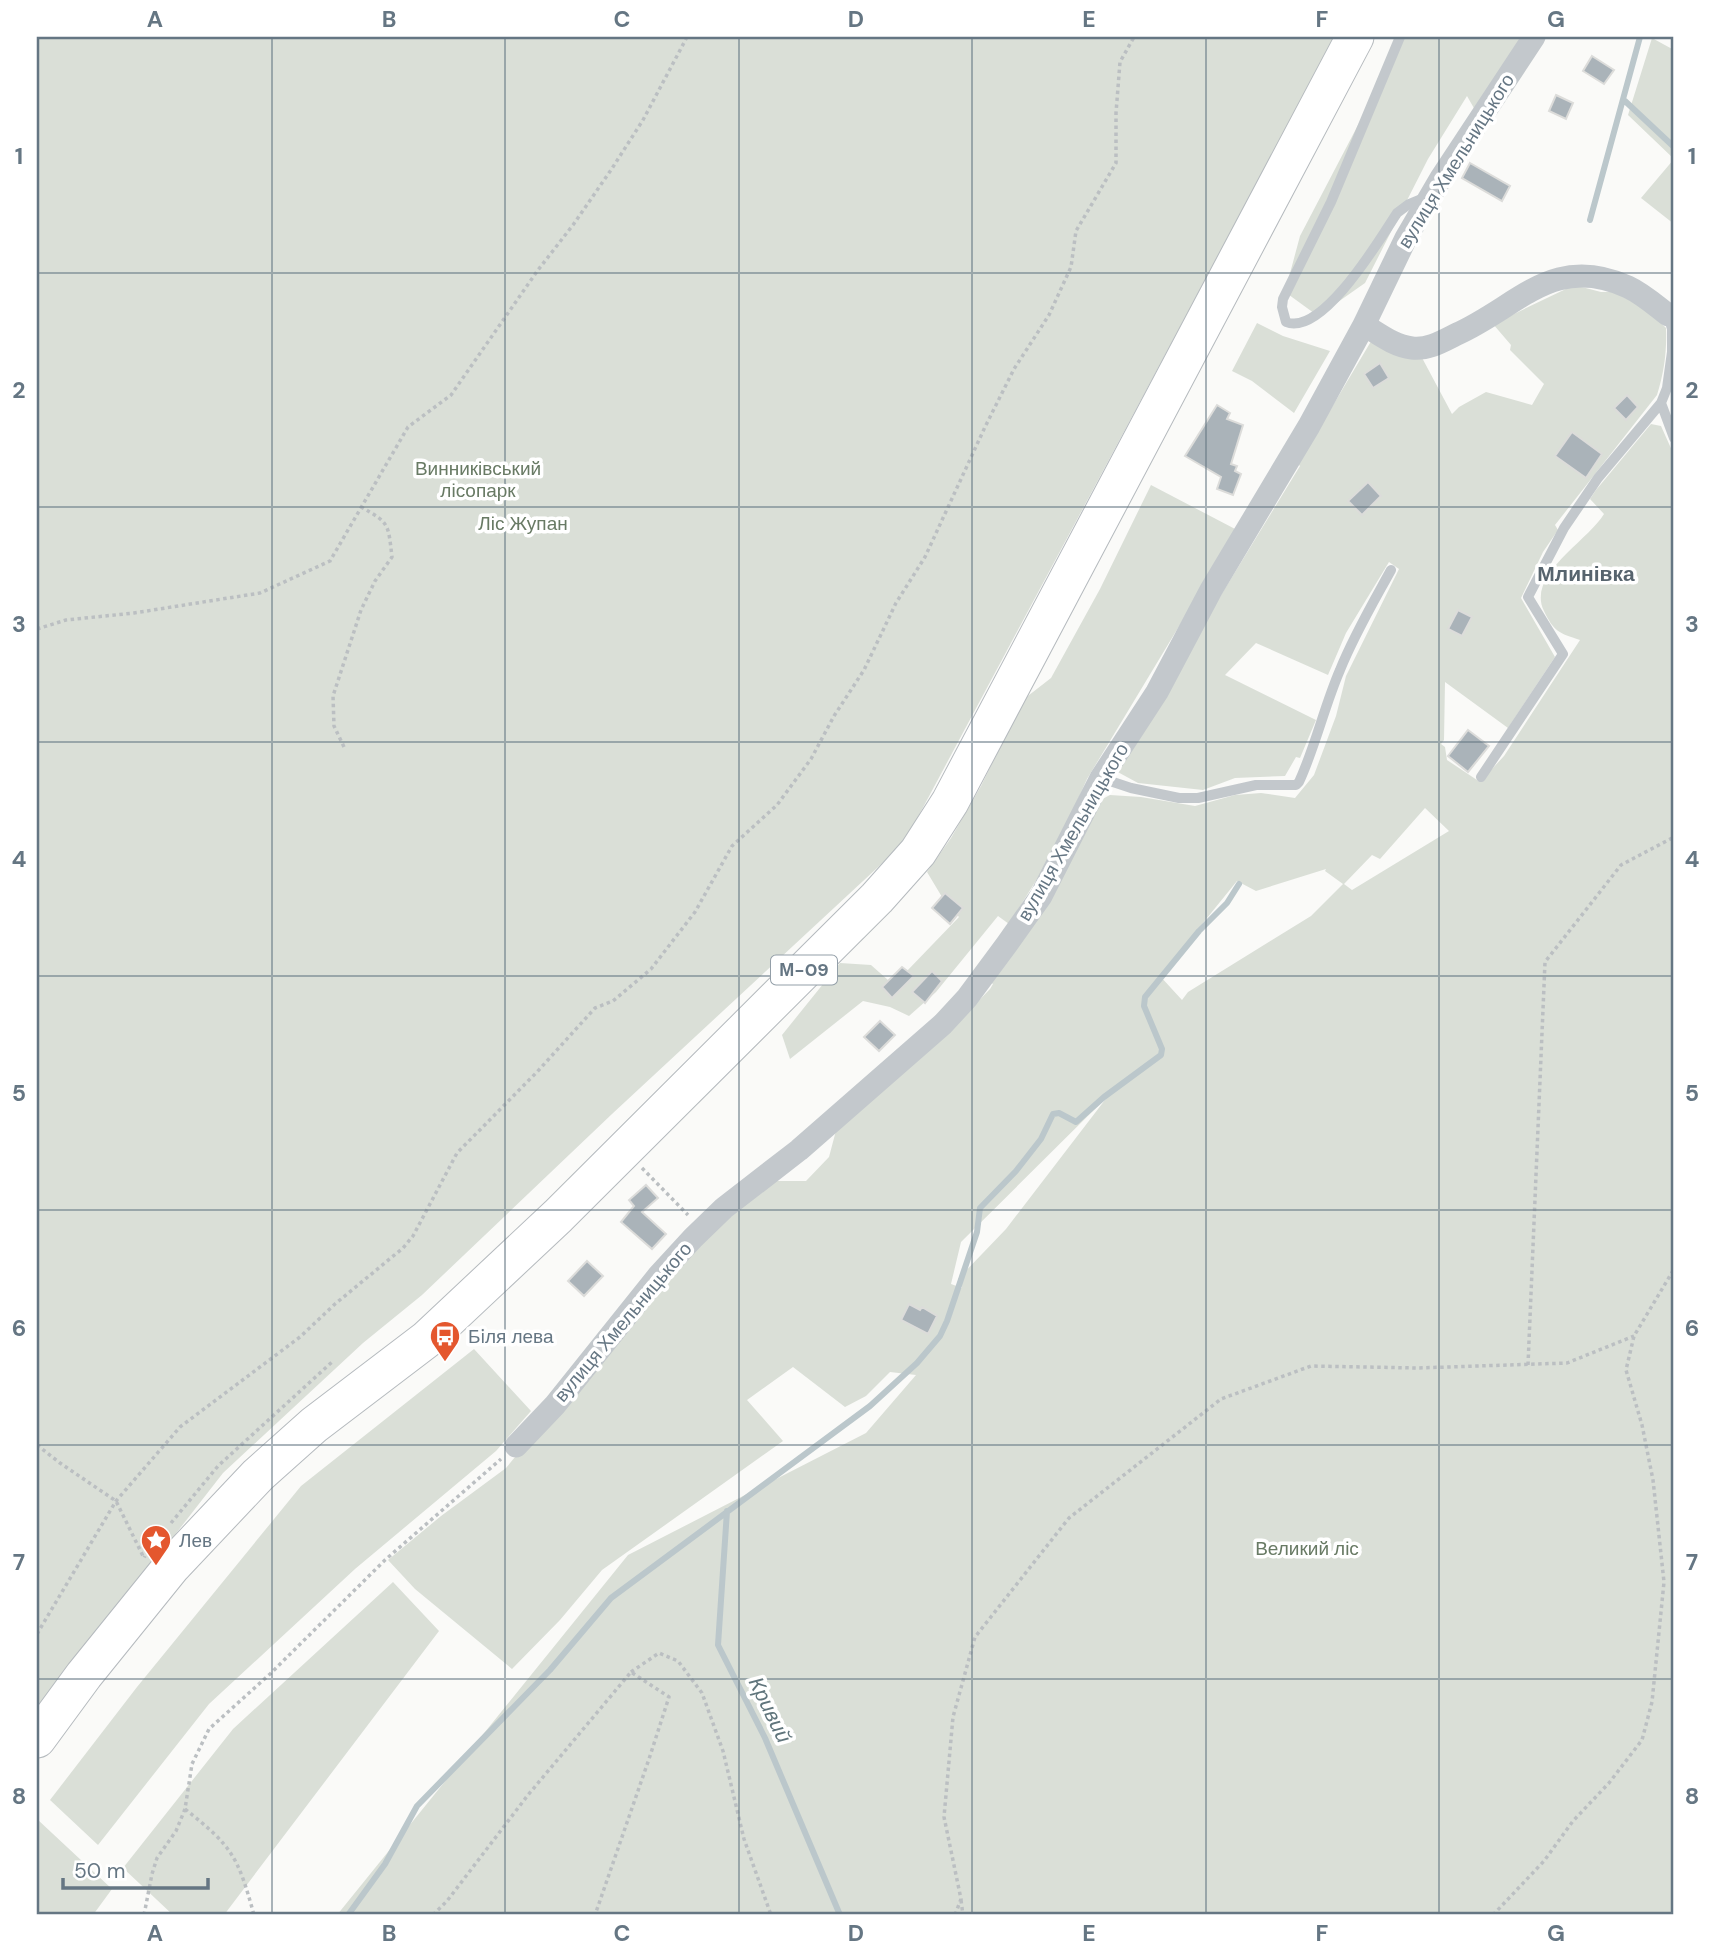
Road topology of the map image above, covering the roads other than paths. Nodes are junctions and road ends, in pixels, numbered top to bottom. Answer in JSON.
{"nodes":[{"id":1,"x":1355,"y":37,"type":"edge"},
{"id":2,"x":1400,"y":37,"type":"edge"},
{"id":3,"x":1534,"y":37,"type":"edge"},
{"id":4,"x":1431,"y":195,"type":"junction"},
{"id":5,"x":1671,"y":315,"type":"edge"},
{"id":6,"x":1364,"y":325,"type":"junction"},
{"id":7,"x":1661,"y":403,"type":"junction"},
{"id":8,"x":1674,"y":438,"type":"edge"},
{"id":9,"x":1391,"y":570,"type":"dead end"},
{"id":10,"x":1481,"y":777,"type":"dead end"},
{"id":11,"x":1101,"y":778,"type":"junction"},
{"id":12,"x":516,"y":1446,"type":"road end"},
{"id":13,"x":37,"y":1739,"type":"edge"}],
"edges":[{"from":1,"to":13,"type":"main road","number":"М-09"},
{"from":2,"to":4,"type":"lane"},
{"from":3,"to":4,"type":"street","name":"вулиця Хмельницького"},
{"from":4,"to":6,"type":"street","name":"вулиця Хмельницького"},
{"from":5,"to":6,"type":"street"},
{"from":5,"to":7,"type":"lane"},
{"from":6,"to":11,"type":"street","name":"вулиця Хмельницького"},
{"from":7,"to":8,"type":"lane"},
{"from":7,"to":10,"type":"lane"},
{"from":9,"to":11,"type":"lane"},
{"from":11,"to":12,"type":"street","name":"вулиця Хмельницького"}]}
